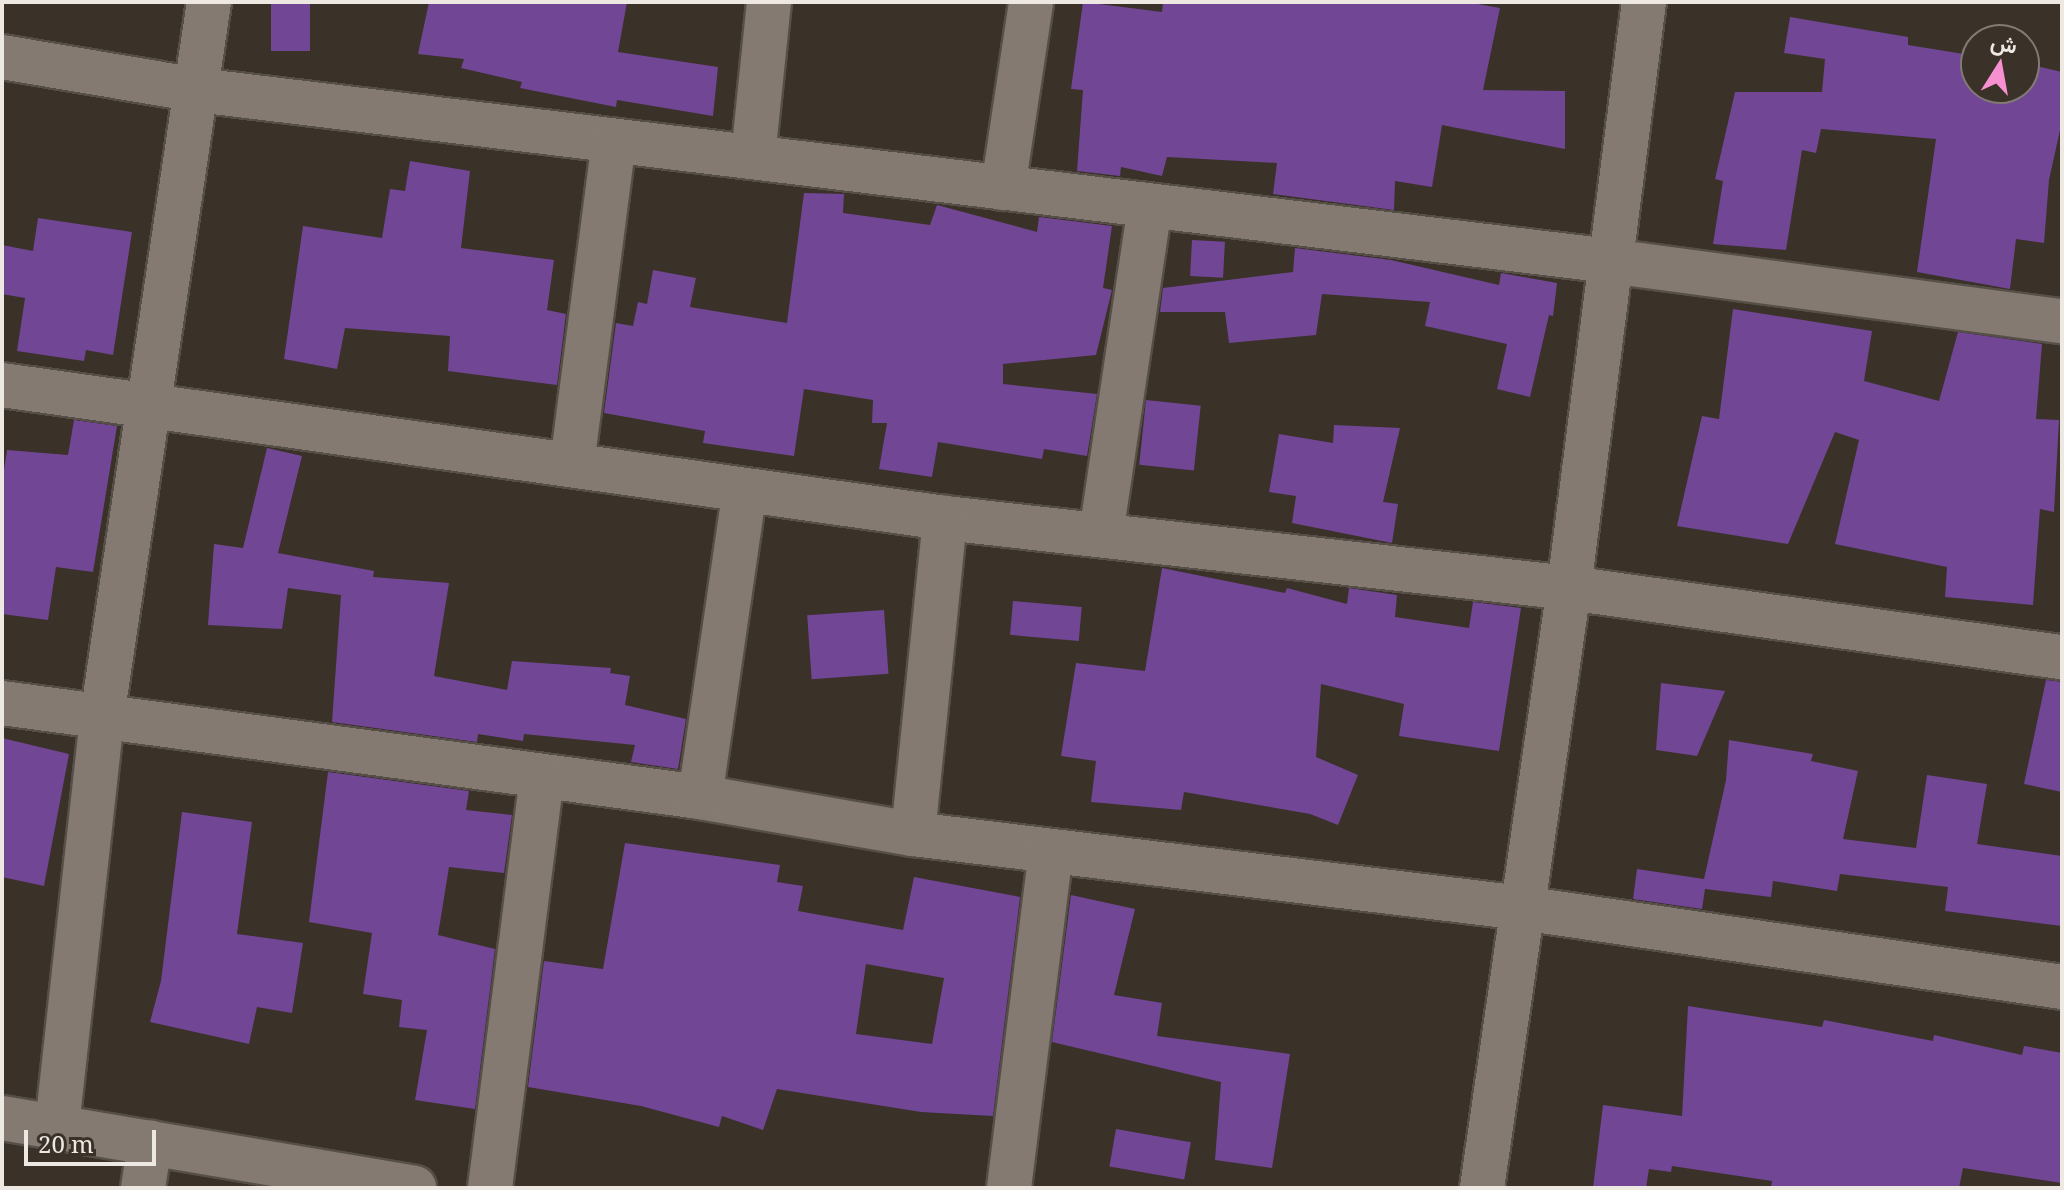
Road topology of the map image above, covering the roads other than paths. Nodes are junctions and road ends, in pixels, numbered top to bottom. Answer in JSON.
{"nodes":[{"id":1,"x":209,"y":2,"type":"edge"},
{"id":2,"x":769,"y":2,"type":"edge"},
{"id":3,"x":1031,"y":2,"type":"edge"},
{"id":4,"x":1644,"y":2,"type":"edge"},
{"id":5,"x":2,"y":57,"type":"edge"},
{"id":6,"x":197,"y":90,"type":"junction"},
{"id":7,"x":614,"y":142,"type":"junction"},
{"id":8,"x":753,"y":157,"type":"junction"},
{"id":9,"x":1003,"y":188,"type":"junction"},
{"id":10,"x":1150,"y":208,"type":"junction"},
{"id":11,"x":1610,"y":261,"type":"junction"},
{"id":12,"x":2062,"y":321,"type":"edge"},
{"id":13,"x":2,"y":385,"type":"edge"},
{"id":14,"x":147,"y":405,"type":"junction"},
{"id":15,"x":572,"y":464,"type":"junction"},
{"id":16,"x":745,"y":490,"type":"junction"},
{"id":17,"x":945,"y":518,"type":"junction"},
{"id":18,"x":1101,"y":534,"type":"junction"},
{"id":19,"x":1569,"y":588,"type":"junction"},
{"id":20,"x":2062,"y":657,"type":"edge"},
{"id":21,"x":2,"y":703,"type":"edge"},
{"id":22,"x":102,"y":717,"type":"junction"},
{"id":23,"x":542,"y":776,"type":"junction"},
{"id":24,"x":700,"y":797,"type":"junction"},
{"id":25,"x":913,"y":834,"type":"junction"},
{"id":26,"x":1051,"y":852,"type":"junction"},
{"id":27,"x":1522,"y":908,"type":"junction"},
{"id":28,"x":2062,"y":987,"type":"edge"},
{"id":29,"x":2,"y":1118,"type":"edge"},
{"id":30,"x":57,"y":1126,"type":"junction"},
{"id":31,"x":150,"y":1143,"type":"junction"},
{"id":32,"x":143,"y":1188,"type":"edge"},
{"id":33,"x":414,"y":1188,"type":"edge"},
{"id":34,"x":490,"y":1188,"type":"edge"},
{"id":35,"x":1009,"y":1188,"type":"edge"},
{"id":36,"x":1482,"y":1188,"type":"edge"}],
"edges":[{"from":1,"to":6,"type":"street"},
{"from":2,"to":8,"type":"street"},
{"from":3,"to":9,"type":"street"},
{"from":4,"to":11,"type":"street"},
{"from":5,"to":6,"type":"street"},
{"from":6,"to":7,"type":"street"},
{"from":6,"to":14,"type":"street"},
{"from":7,"to":8,"type":"street"},
{"from":7,"to":15,"type":"street"},
{"from":8,"to":9,"type":"street"},
{"from":9,"to":10,"type":"street"},
{"from":10,"to":11,"type":"street"},
{"from":10,"to":18,"type":"street"},
{"from":11,"to":12,"type":"street"},
{"from":11,"to":19,"type":"street"},
{"from":13,"to":14,"type":"street"},
{"from":14,"to":15,"type":"street"},
{"from":14,"to":22,"type":"street"},
{"from":15,"to":16,"type":"street"},
{"from":16,"to":17,"type":"street"},
{"from":16,"to":24,"type":"street"},
{"from":17,"to":18,"type":"street"},
{"from":17,"to":25,"type":"street"},
{"from":18,"to":19,"type":"street"},
{"from":19,"to":20,"type":"street"},
{"from":19,"to":27,"type":"street"},
{"from":21,"to":22,"type":"street"},
{"from":22,"to":23,"type":"street"},
{"from":22,"to":30,"type":"street"},
{"from":23,"to":24,"type":"street"},
{"from":23,"to":34,"type":"street"},
{"from":24,"to":25,"type":"street"},
{"from":25,"to":26,"type":"street"},
{"from":26,"to":27,"type":"street"},
{"from":26,"to":35,"type":"street"},
{"from":27,"to":28,"type":"street"},
{"from":27,"to":36,"type":"street"},
{"from":29,"to":30,"type":"street"},
{"from":30,"to":31,"type":"street"},
{"from":31,"to":32,"type":"street"},
{"from":31,"to":33,"type":"street"}]}
